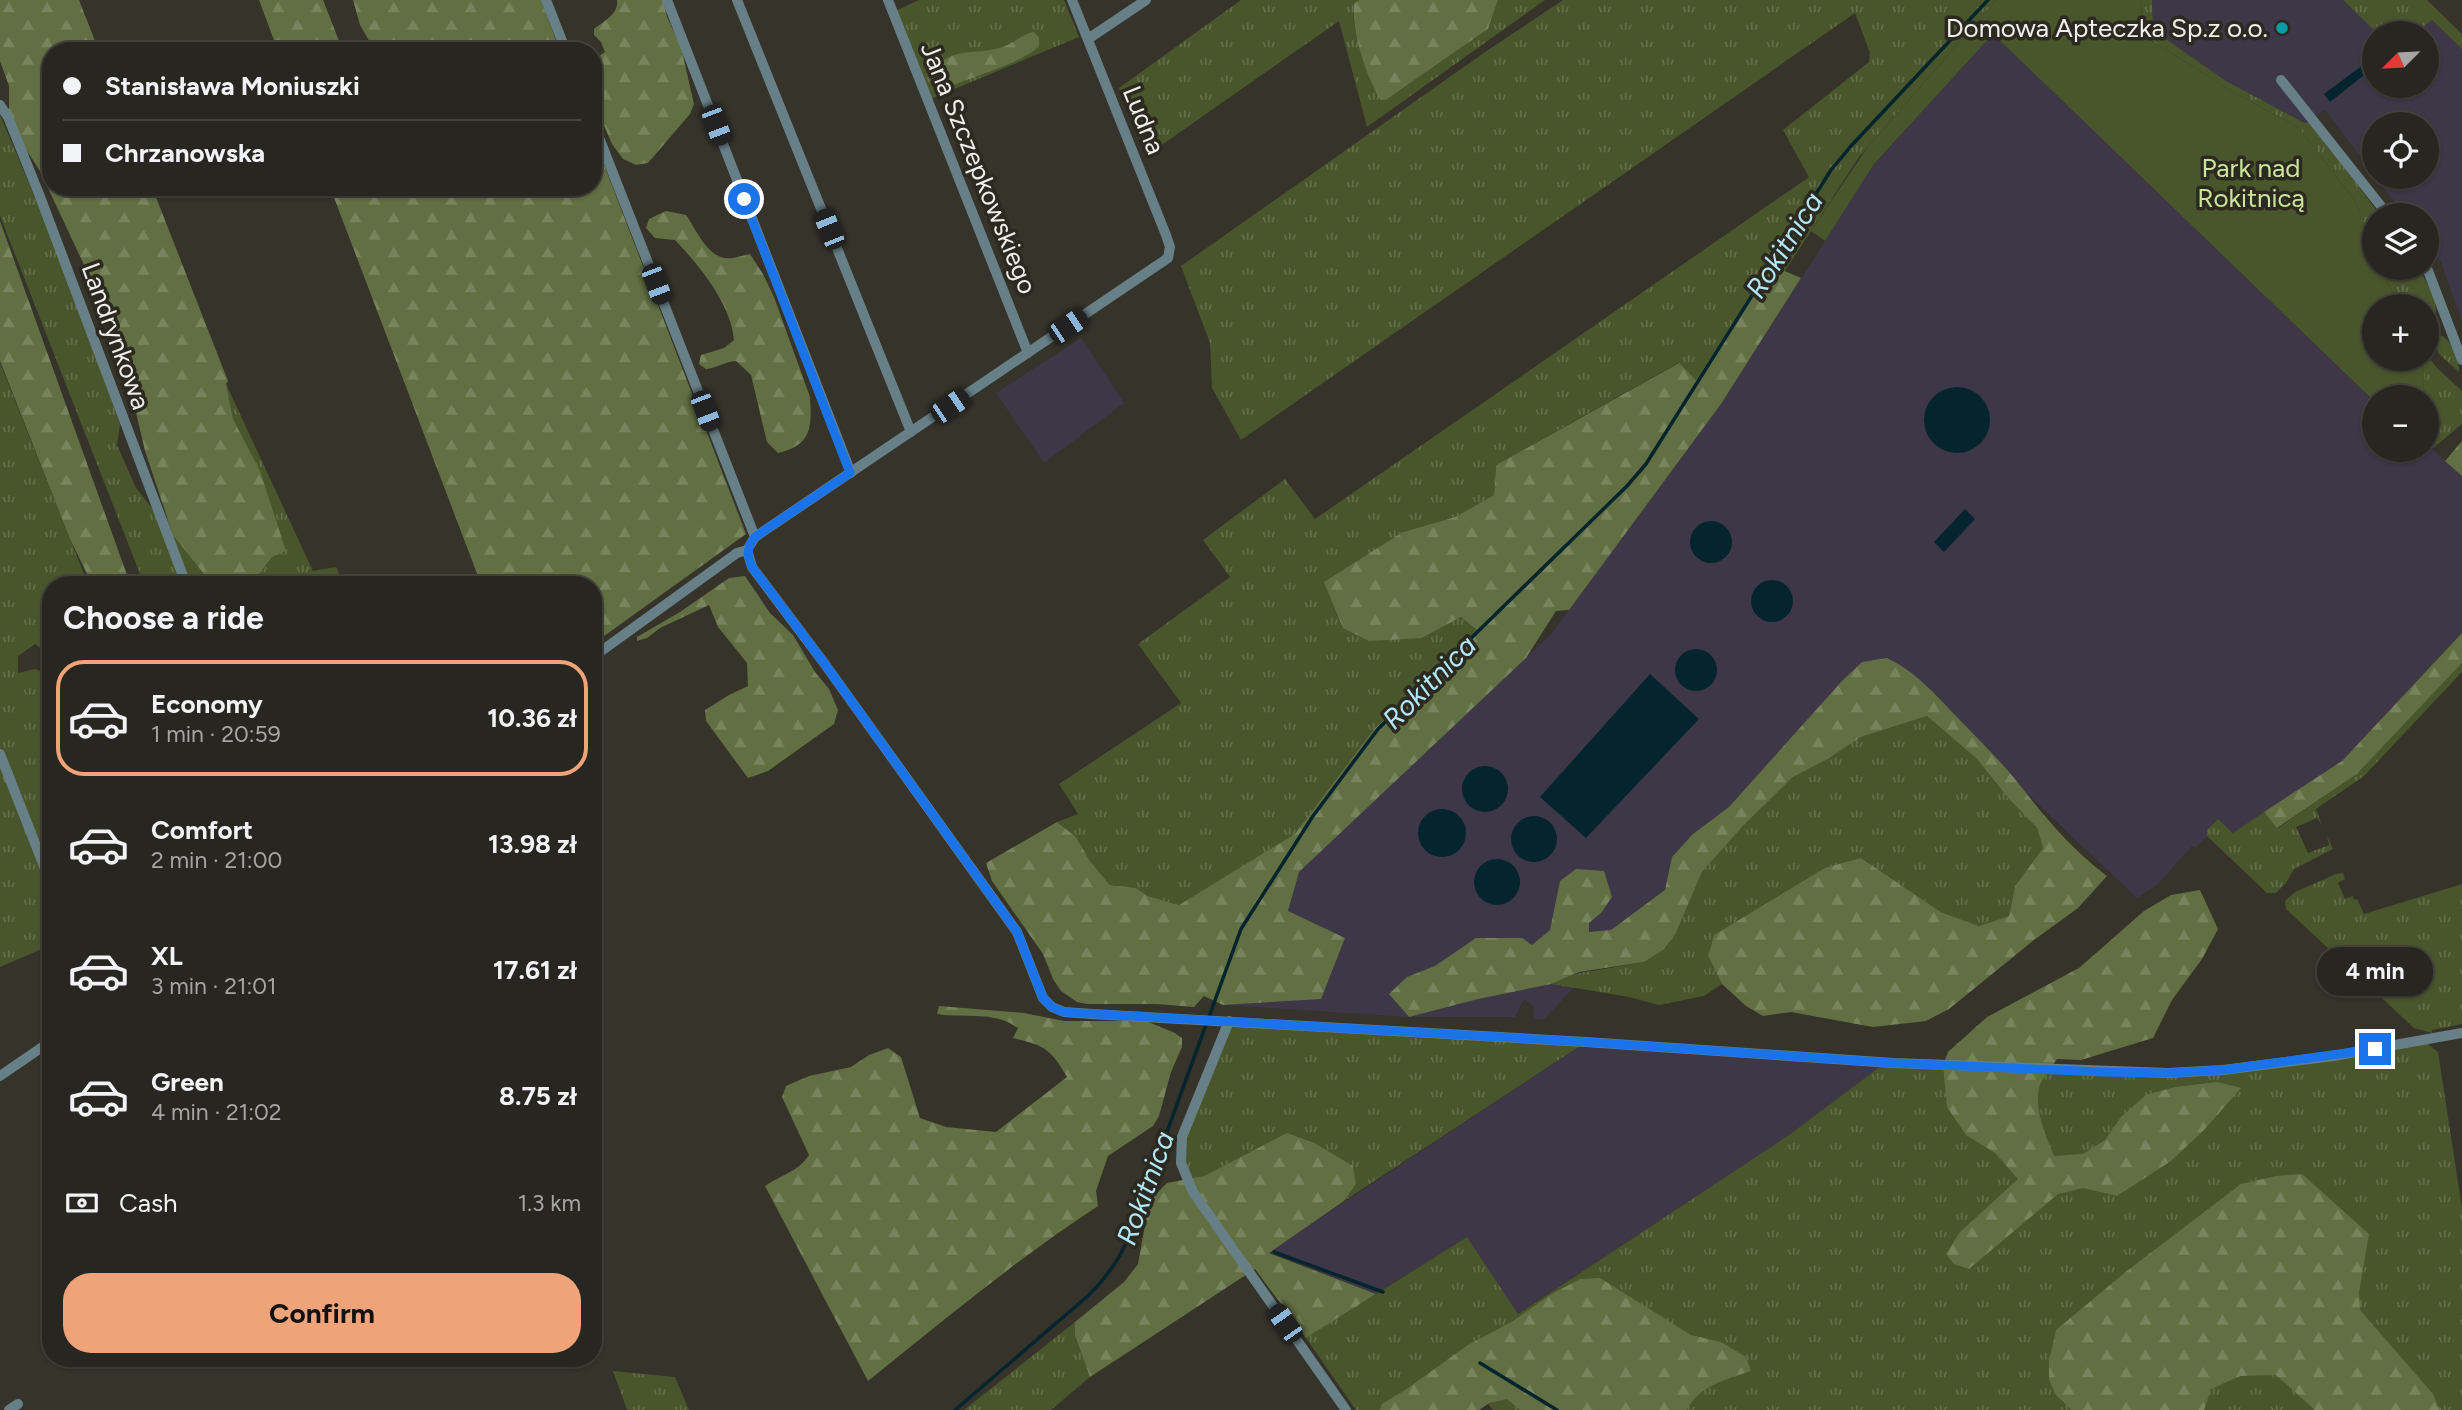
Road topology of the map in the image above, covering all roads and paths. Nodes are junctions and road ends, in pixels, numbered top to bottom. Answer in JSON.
{"nodes":[{"id":1,"x":546,"y":0,"type":"edge"},
{"id":2,"x":667,"y":0,"type":"edge"},
{"id":3,"x":737,"y":0,"type":"edge"},
{"id":4,"x":888,"y":0,"type":"edge"},
{"id":5,"x":1072,"y":0,"type":"edge"},
{"id":6,"x":1146,"y":0,"type":"edge"},
{"id":7,"x":1088,"y":39,"type":"junction"},
{"id":8,"x":562,"y":42,"type":"edge"},
{"id":9,"x":2281,"y":80,"type":"dead end"},
{"id":10,"x":0,"y":105,"type":"edge"},
{"id":11,"x":602,"y":145,"type":"edge"},
{"id":12,"x":2378,"y":203,"type":"edge"},
{"id":13,"x":2432,"y":280,"type":"edge"},
{"id":14,"x":1028,"y":353,"type":"junction"},
{"id":15,"x":2462,"y":360,"type":"edge"},
{"id":16,"x":911,"y":432,"type":"junction"},
{"id":17,"x":850,"y":473,"type":"junction"},
{"id":18,"x":755,"y":537,"type":"junction"},
{"id":19,"x":747,"y":550,"type":"junction"},
{"id":20,"x":183,"y":576,"type":"edge"},
{"id":21,"x":602,"y":651,"type":"edge"},
{"id":22,"x":0,"y":754,"type":"edge"},
{"id":23,"x":42,"y":861,"type":"edge"},
{"id":24,"x":1229,"y":1021,"type":"junction"},
{"id":25,"x":2462,"y":1033,"type":"edge"},
{"id":26,"x":42,"y":1047,"type":"edge"},
{"id":27,"x":0,"y":1076,"type":"edge"},
{"id":28,"x":1346,"y":1410,"type":"edge"}],
"edges":[{"from":1,"to":8,"type":"street"},
{"from":2,"to":17,"type":"street"},
{"from":3,"to":16,"type":"street"},
{"from":4,"to":14,"type":"street","name":"Jana Szczepkowskiego"},
{"from":5,"to":7,"type":"street","name":"Ludna"},
{"from":6,"to":7,"type":"street"},
{"from":7,"to":14,"type":"street","name":"Ludna"},
{"from":9,"to":12,"type":"street"},
{"from":10,"to":20,"type":"street","name":"Landrynkowa"},
{"from":11,"to":18,"type":"street"},
{"from":13,"to":15,"type":"street"},
{"from":14,"to":16,"type":"street"},
{"from":16,"to":17,"type":"street"},
{"from":17,"to":18,"type":"street"},
{"from":18,"to":19,"type":"street"},
{"from":19,"to":21,"type":"street"},
{"from":19,"to":24,"type":"street"},
{"from":22,"to":23,"type":"street"},
{"from":24,"to":25,"type":"street"},
{"from":24,"to":28,"type":"street"},
{"from":26,"to":27,"type":"street"}]}
